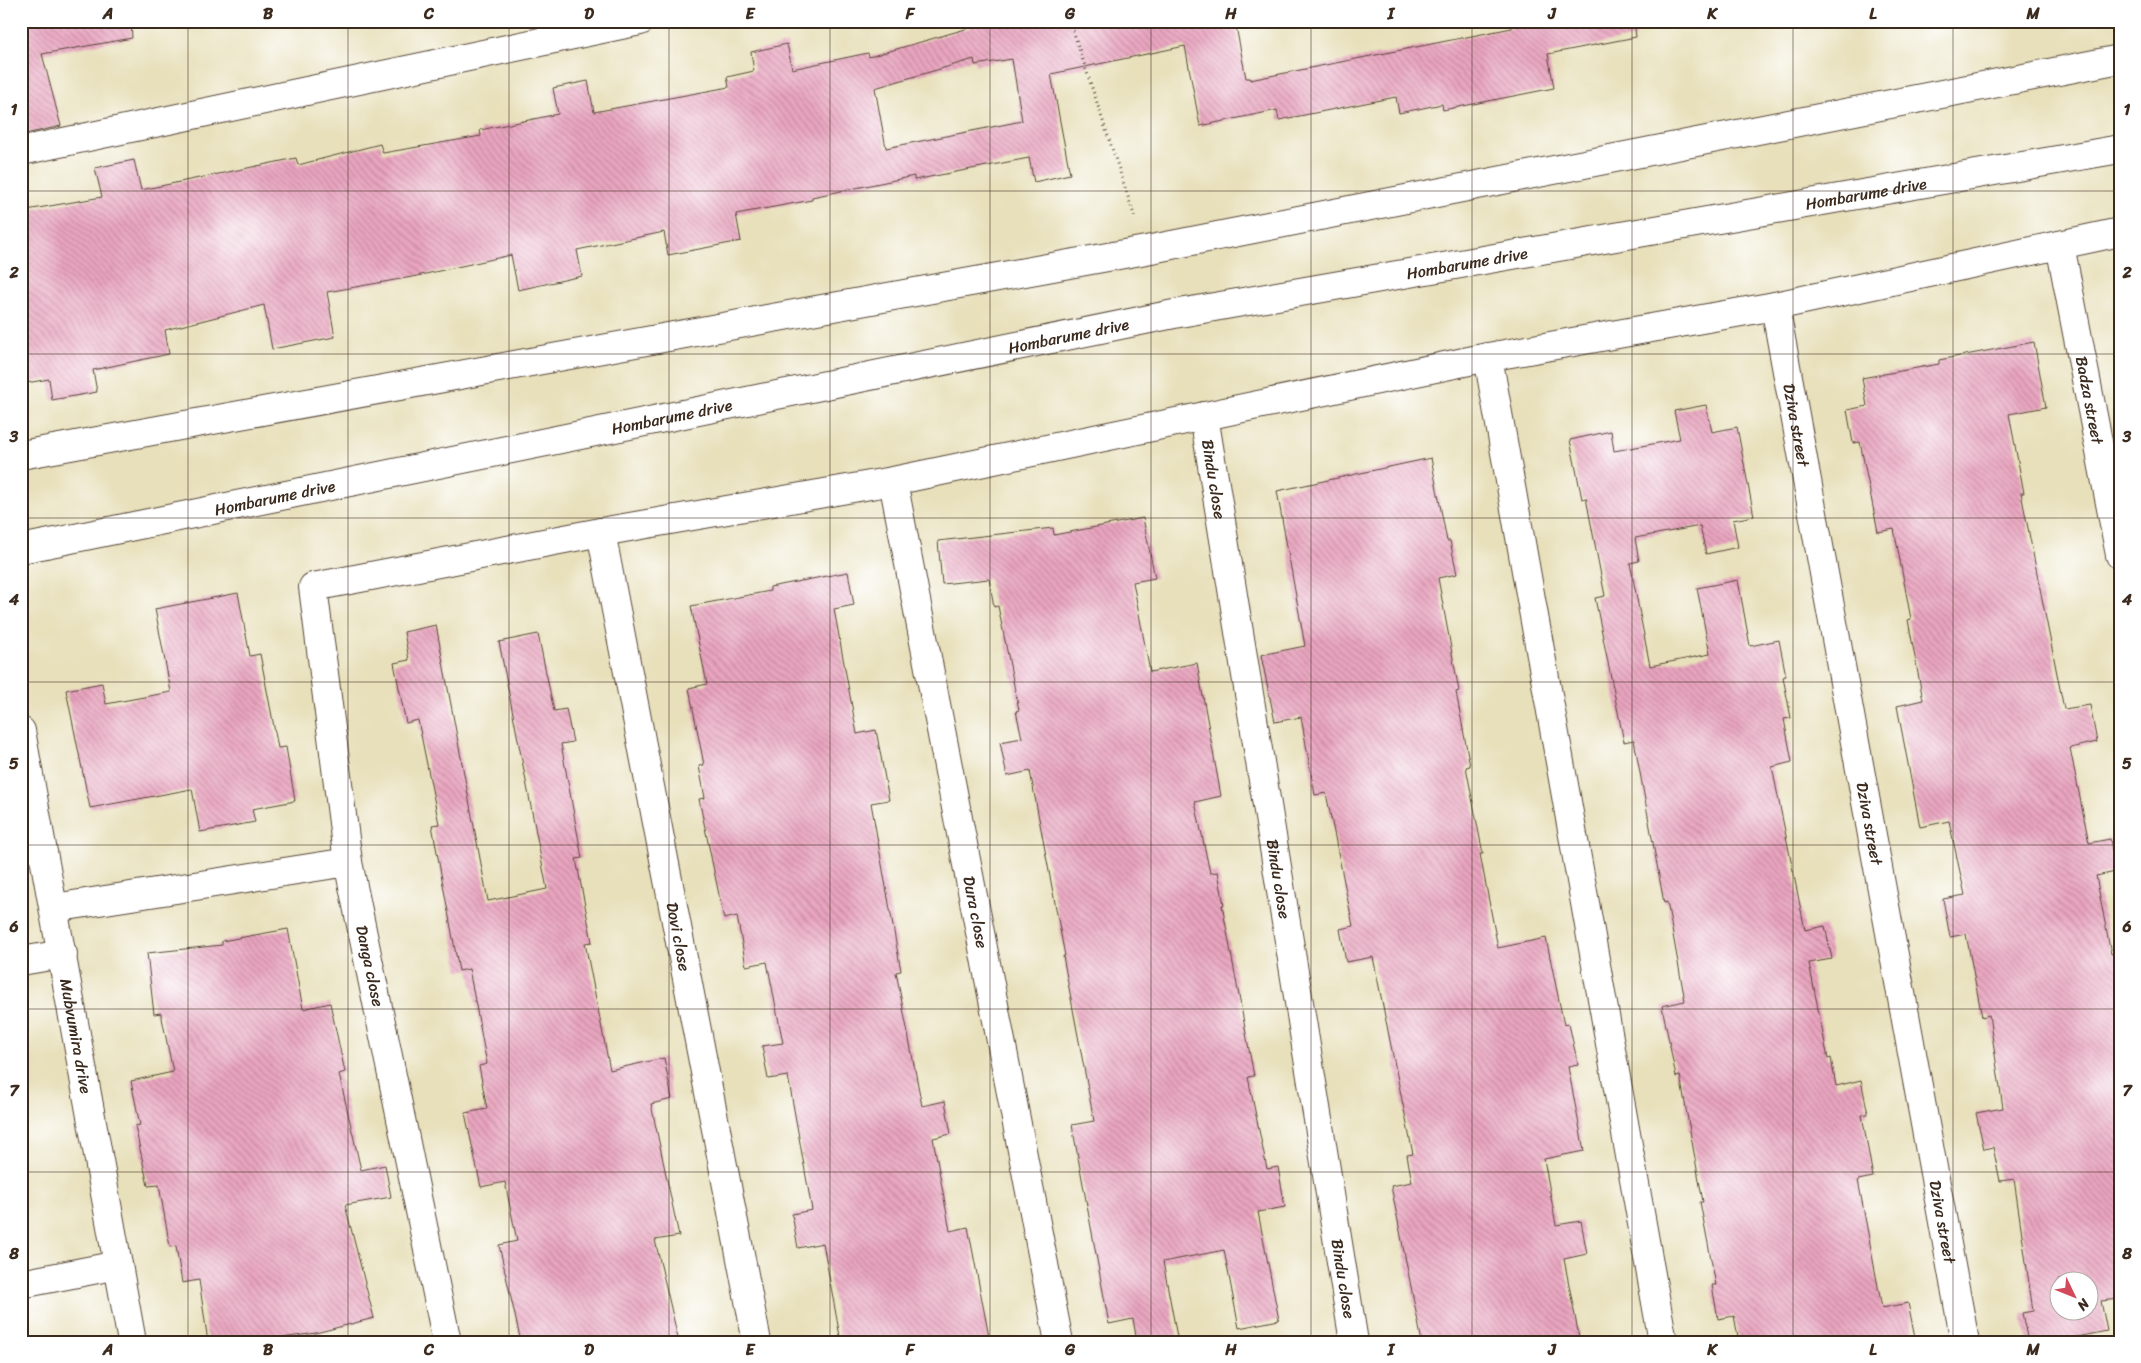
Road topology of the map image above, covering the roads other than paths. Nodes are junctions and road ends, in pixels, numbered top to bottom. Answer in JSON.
{"nodes":[{"id":1,"x":640,"y":21,"type":"edge"},
{"id":2,"x":2120,"y":59,"type":"edge"},
{"id":3,"x":2120,"y":149,"type":"edge"},
{"id":4,"x":21,"y":152,"type":"edge"},
{"id":5,"x":2120,"y":232,"type":"edge"},
{"id":6,"x":2060,"y":245,"type":"junction"},
{"id":7,"x":1775,"y":306,"type":"junction"},
{"id":8,"x":1488,"y":357,"type":"junction"},
{"id":9,"x":1204,"y":416,"type":"junction"},
{"id":10,"x":21,"y":455,"type":"edge"},
{"id":11,"x":893,"y":481,"type":"junction"},
{"id":12,"x":601,"y":532,"type":"junction"},
{"id":13,"x":21,"y":549,"type":"edge"},
{"id":14,"x":2120,"y":555,"type":"edge"},
{"id":15,"x":21,"y":731,"type":"edge"},
{"id":16,"x":348,"y":862,"type":"junction"},
{"id":17,"x":54,"y":908,"type":"junction"},
{"id":18,"x":63,"y":954,"type":"junction"},
{"id":19,"x":21,"y":961,"type":"edge"},
{"id":20,"x":118,"y":1265,"type":"junction"},
{"id":21,"x":21,"y":1284,"type":"edge"},
{"id":22,"x":132,"y":1342,"type":"edge"},
{"id":23,"x":447,"y":1342,"type":"edge"},
{"id":24,"x":757,"y":1342,"type":"edge"},
{"id":25,"x":1059,"y":1342,"type":"edge"},
{"id":26,"x":1354,"y":1342,"type":"edge"},
{"id":27,"x":1663,"y":1342,"type":"edge"},
{"id":28,"x":1965,"y":1342,"type":"edge"}],
"edges":[{"from":1,"to":4,"type":"street"},
{"from":2,"to":10,"type":"street"},
{"from":3,"to":13,"type":"street","name":"Hombarume drive"},
{"from":5,"to":6,"type":"street"},
{"from":6,"to":7,"type":"street"},
{"from":6,"to":14,"type":"street","name":"Badza street"},
{"from":7,"to":8,"type":"street"},
{"from":7,"to":28,"type":"street","name":"Dziva street"},
{"from":8,"to":9,"type":"street"},
{"from":8,"to":27,"type":"street"},
{"from":9,"to":11,"type":"street"},
{"from":9,"to":26,"type":"street","name":"Bindu close"},
{"from":11,"to":12,"type":"street"},
{"from":11,"to":25,"type":"street","name":"Dura close"},
{"from":12,"to":16,"type":"street","name":"Danga close"},
{"from":12,"to":24,"type":"street","name":"Dovi close"},
{"from":15,"to":17,"type":"street","name":"Mubvumira drive"},
{"from":16,"to":17,"type":"street"},
{"from":16,"to":23,"type":"street","name":"Danga close"},
{"from":17,"to":18,"type":"street","name":"Mubvumira drive"},
{"from":18,"to":19,"type":"street"},
{"from":18,"to":20,"type":"street","name":"Mubvumira drive"},
{"from":20,"to":21,"type":"street"},
{"from":20,"to":22,"type":"street","name":"Mubvumira drive"}]}
